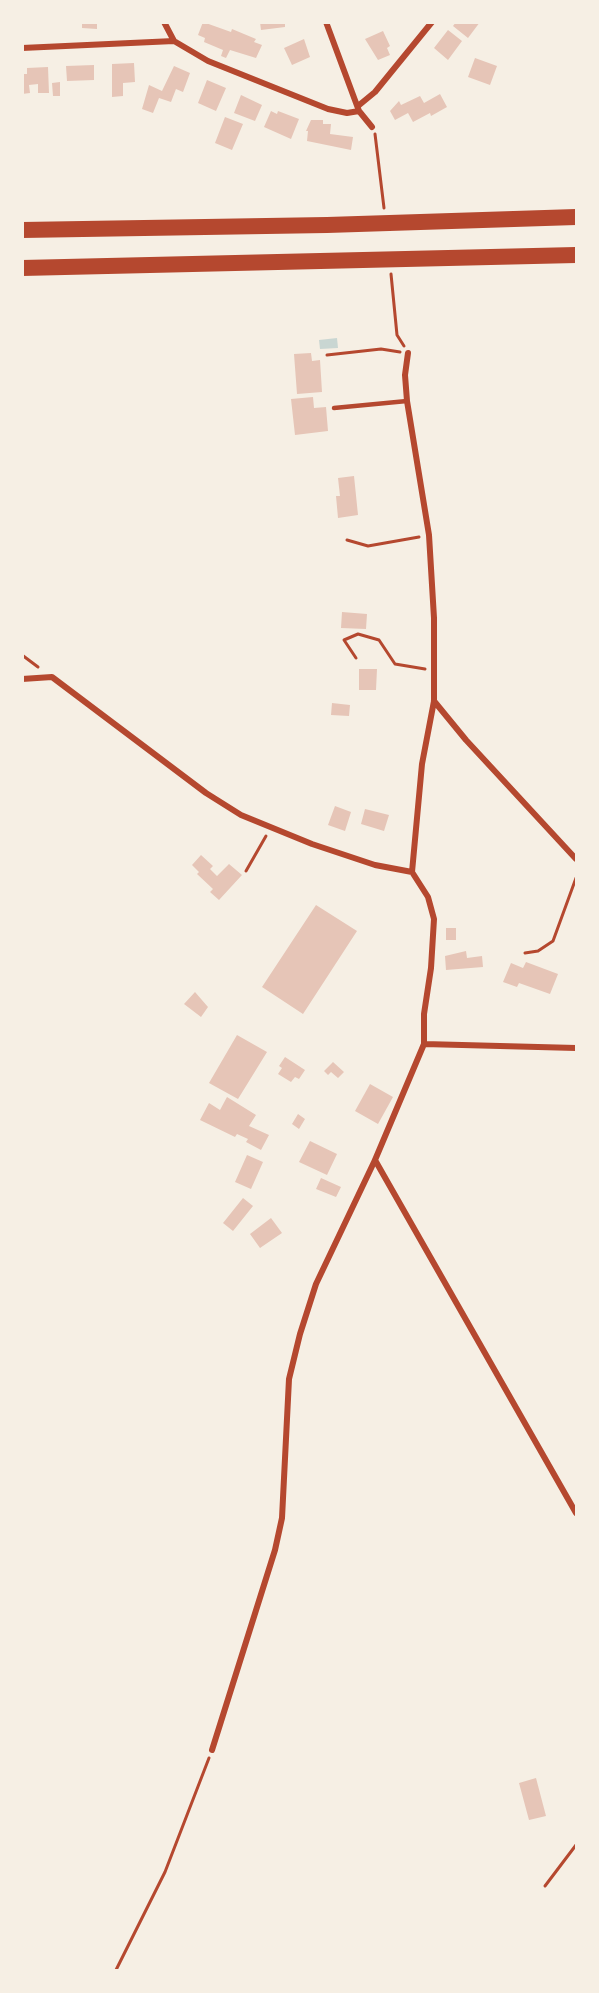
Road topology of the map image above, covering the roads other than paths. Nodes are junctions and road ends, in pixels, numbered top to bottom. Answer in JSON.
{"nodes":[{"id":1,"x":164,"y":22,"type":"edge"},
{"id":2,"x":326,"y":22,"type":"edge"},
{"id":3,"x":432,"y":22,"type":"edge"},
{"id":4,"x":174,"y":41,"type":"junction"},
{"id":5,"x":22,"y":48,"type":"edge"},
{"id":6,"x":359,"y":108,"type":"junction"},
{"id":7,"x":372,"y":127,"type":"road end"},
{"id":8,"x":576,"y":217,"type":"edge"},
{"id":9,"x":22,"y":230,"type":"edge"},
{"id":10,"x":576,"y":255,"type":"edge"},
{"id":11,"x":22,"y":268,"type":"edge"},
{"id":12,"x":408,"y":353,"type":"road end"},
{"id":13,"x":407,"y":401,"type":"junction"},
{"id":14,"x":334,"y":408,"type":"dead end"},
{"id":15,"x":22,"y":678,"type":"edge"},
{"id":16,"x":434,"y":701,"type":"junction"},
{"id":17,"x":576,"y":859,"type":"edge"},
{"id":18,"x":412,"y":872,"type":"junction"},
{"id":19,"x":424,"y":1044,"type":"junction"},
{"id":20,"x":576,"y":1048,"type":"edge"},
{"id":21,"x":375,"y":1160,"type":"junction"},
{"id":22,"x":576,"y":1513,"type":"edge"},
{"id":23,"x":212,"y":1750,"type":"road end"}],
"edges":[{"from":1,"to":4,"type":"street"},
{"from":2,"to":6,"type":"street"},
{"from":3,"to":6,"type":"street"},
{"from":4,"to":5,"type":"street"},
{"from":4,"to":6,"type":"street"},
{"from":6,"to":7,"type":"street"},
{"from":8,"to":9,"type":"highway"},
{"from":10,"to":11,"type":"highway"},
{"from":12,"to":13,"type":"street"},
{"from":13,"to":14,"type":"lane"},
{"from":13,"to":16,"type":"street"},
{"from":15,"to":18,"type":"street"},
{"from":16,"to":17,"type":"street"},
{"from":16,"to":18,"type":"street"},
{"from":18,"to":19,"type":"street"},
{"from":19,"to":20,"type":"street"},
{"from":19,"to":21,"type":"street"},
{"from":21,"to":22,"type":"street"},
{"from":21,"to":23,"type":"street"}]}
